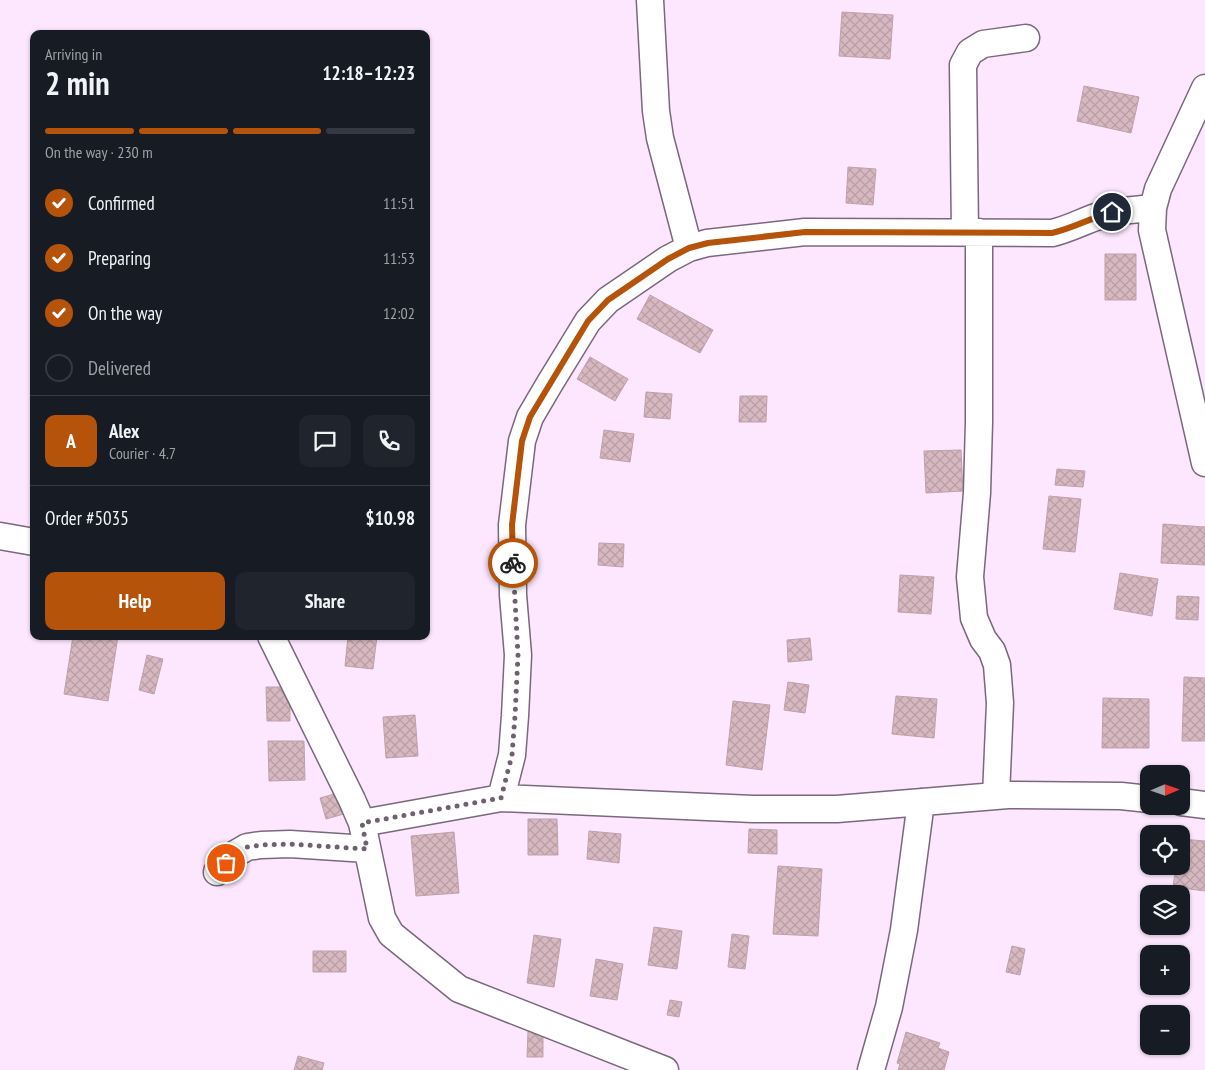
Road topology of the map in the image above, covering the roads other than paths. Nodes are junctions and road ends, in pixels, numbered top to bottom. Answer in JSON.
{"nodes":[{"id":1,"x":650,"y":0,"type":"edge"},
{"id":2,"x":1026,"y":38,"type":"dead end"},
{"id":3,"x":1205,"y":88,"type":"edge"},
{"id":4,"x":1153,"y":208,"type":"junction"},
{"id":5,"x":972,"y":232,"type":"junction"},
{"id":6,"x":689,"y":248,"type":"junction"},
{"id":7,"x":1205,"y":463,"type":"edge"},
{"id":8,"x":0,"y":536,"type":"edge"},
{"id":9,"x":30,"y":541,"type":"edge"},
{"id":10,"x":273,"y":640,"type":"edge"},
{"id":11,"x":996,"y":796,"type":"junction"},
{"id":12,"x":501,"y":798,"type":"junction"},
{"id":13,"x":1140,"y":798,"type":"edge"},
{"id":14,"x":922,"y":802,"type":"junction"},
{"id":15,"x":1190,"y":803,"type":"edge"},
{"id":16,"x":1205,"y":805,"type":"edge"},
{"id":17,"x":362,"y":823,"type":"junction"},
{"id":18,"x":367,"y":849,"type":"junction"},
{"id":19,"x":217,"y":872,"type":"dead end"},
{"id":20,"x":665,"y":1070,"type":"edge"},
{"id":21,"x":872,"y":1070,"type":"edge"}],
"edges":[{"from":1,"to":6,"type":"street"},
{"from":2,"to":5,"type":"street"},
{"from":3,"to":4,"type":"street"},
{"from":4,"to":5,"type":"street"},
{"from":4,"to":7,"type":"street"},
{"from":5,"to":6,"type":"street"},
{"from":5,"to":11,"type":"street"},
{"from":6,"to":12,"type":"street"},
{"from":8,"to":9,"type":"street"},
{"from":10,"to":17,"type":"street"},
{"from":11,"to":13,"type":"street"},
{"from":11,"to":14,"type":"street"},
{"from":12,"to":14,"type":"street"},
{"from":12,"to":17,"type":"street"},
{"from":14,"to":21,"type":"street"},
{"from":15,"to":16,"type":"street"},
{"from":17,"to":18,"type":"street"},
{"from":18,"to":19,"type":"street"},
{"from":18,"to":20,"type":"street"}]}
